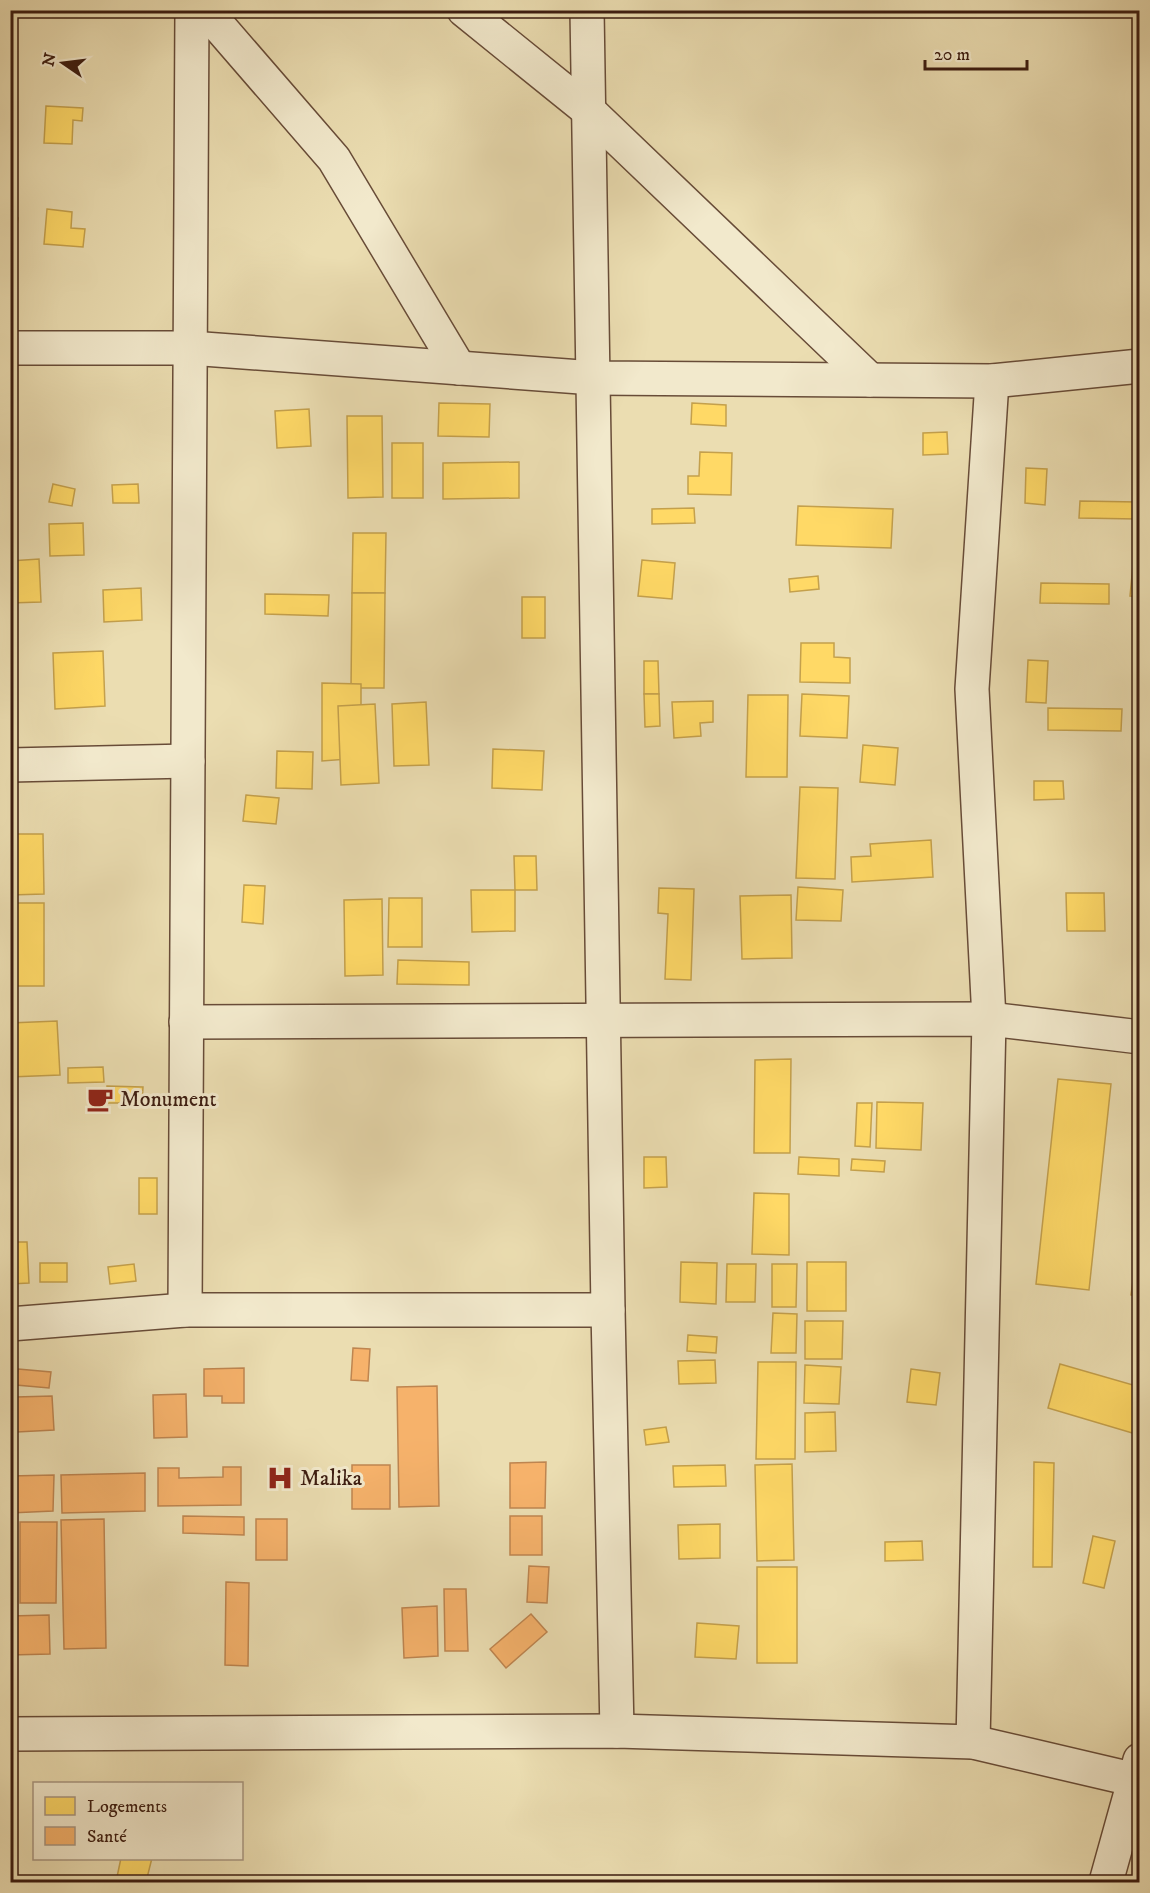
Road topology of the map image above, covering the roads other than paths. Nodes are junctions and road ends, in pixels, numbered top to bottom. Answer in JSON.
{"nodes":[{"id":1,"x":192,"y":10,"type":"edge"},
{"id":2,"x":206,"y":10,"type":"edge"},
{"id":3,"x":464,"y":10,"type":"edge"},
{"id":4,"x":587,"y":10,"type":"edge"},
{"id":5,"x":589,"y":111,"type":"junction"},
{"id":6,"x":10,"y":348,"type":"edge"},
{"id":7,"x":190,"y":348,"type":"junction"},
{"id":8,"x":1140,"y":366,"type":"edge"},
{"id":9,"x":459,"y":368,"type":"junction"},
{"id":10,"x":594,"y":378,"type":"junction"},
{"id":11,"x":870,"y":380,"type":"junction"},
{"id":12,"x":992,"y":381,"type":"junction"},
{"id":13,"x":188,"y":761,"type":"junction"},
{"id":14,"x":10,"y":765,"type":"edge"},
{"id":15,"x":989,"y":1019,"type":"junction"},
{"id":16,"x":186,"y":1022,"type":"junction"},
{"id":17,"x":605,"y":1022,"type":"junction"},
{"id":18,"x":1140,"y":1037,"type":"edge"},
{"id":19,"x":185,"y":1310,"type":"junction"},
{"id":20,"x":608,"y":1310,"type":"junction"},
{"id":21,"x":10,"y":1324,"type":"edge"},
{"id":22,"x":617,"y":1731,"type":"junction"},
{"id":23,"x":10,"y":1734,"type":"edge"},
{"id":24,"x":973,"y":1742,"type":"junction"},
{"id":25,"x":1138,"y":1774,"type":"edge"},
{"id":26,"x":1106,"y":1882,"type":"edge"}],
"edges":[{"from":1,"to":7,"type":"street"},
{"from":2,"to":9,"type":"street"},
{"from":3,"to":5,"type":"street"},
{"from":4,"to":5,"type":"street"},
{"from":5,"to":10,"type":"street"},
{"from":5,"to":11,"type":"street"},
{"from":6,"to":7,"type":"street"},
{"from":7,"to":9,"type":"street"},
{"from":7,"to":13,"type":"street"},
{"from":8,"to":12,"type":"street"},
{"from":9,"to":10,"type":"street"},
{"from":10,"to":11,"type":"street"},
{"from":10,"to":17,"type":"street"},
{"from":11,"to":12,"type":"street"},
{"from":12,"to":15,"type":"street"},
{"from":13,"to":14,"type":"street"},
{"from":13,"to":16,"type":"street"},
{"from":15,"to":17,"type":"street"},
{"from":15,"to":18,"type":"street"},
{"from":15,"to":24,"type":"street"},
{"from":16,"to":17,"type":"street"},
{"from":16,"to":19,"type":"street"},
{"from":17,"to":20,"type":"street"},
{"from":19,"to":20,"type":"street"},
{"from":19,"to":21,"type":"street"},
{"from":20,"to":22,"type":"street"},
{"from":22,"to":23,"type":"street"},
{"from":22,"to":24,"type":"street"},
{"from":24,"to":25,"type":"street"},
{"from":25,"to":26,"type":"street"}]}
